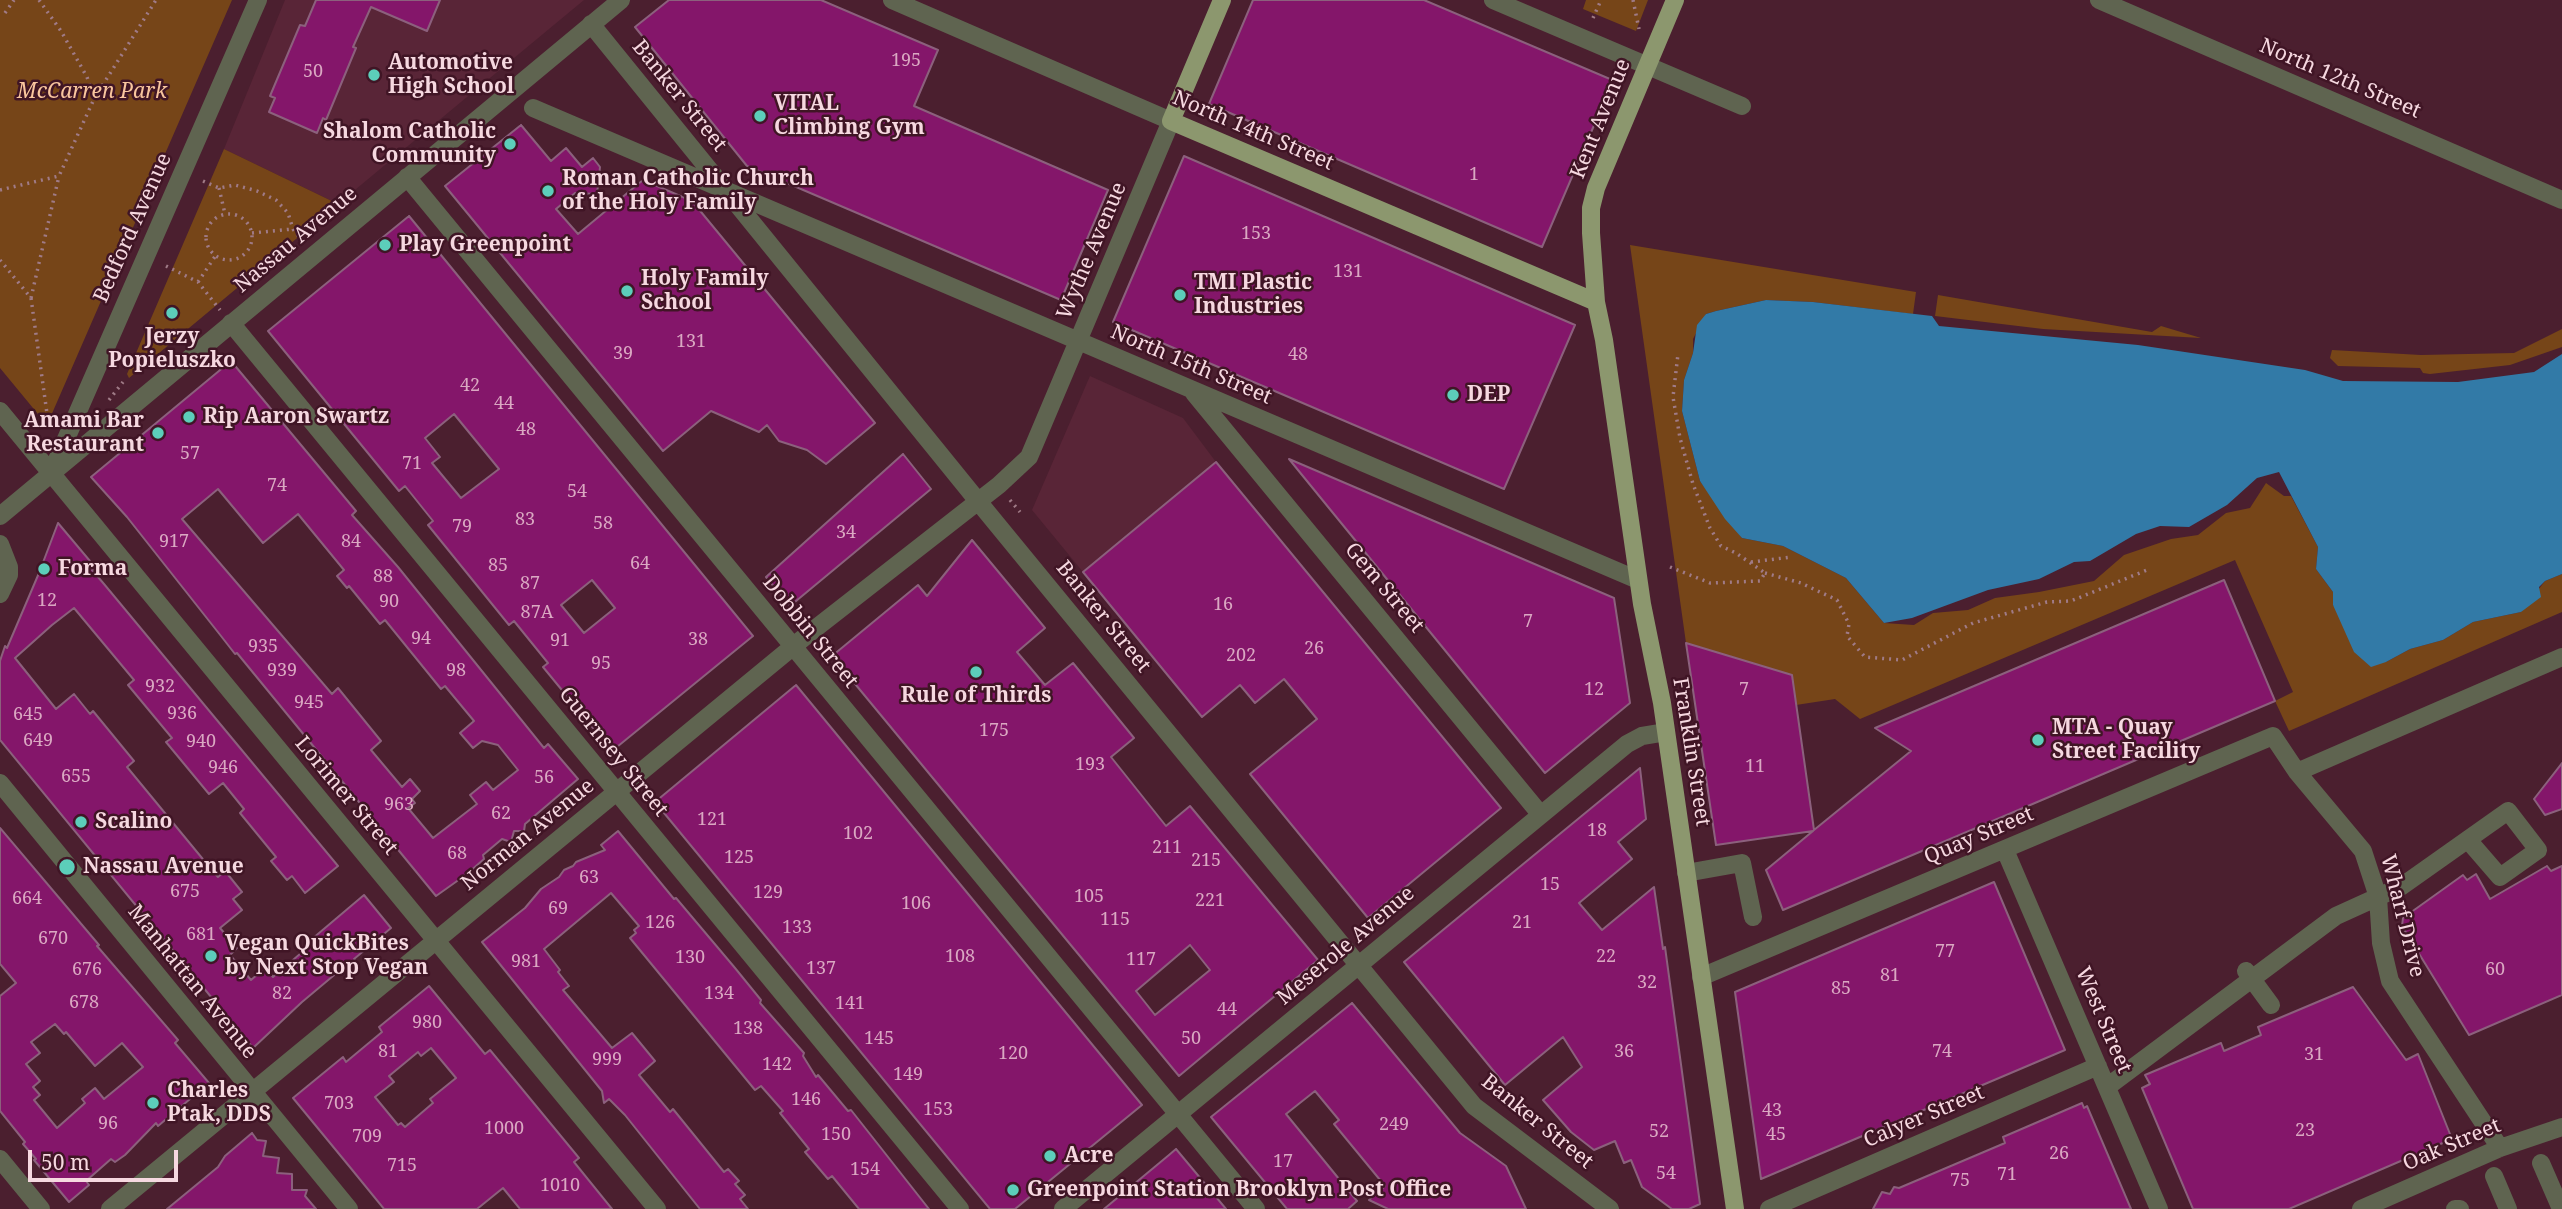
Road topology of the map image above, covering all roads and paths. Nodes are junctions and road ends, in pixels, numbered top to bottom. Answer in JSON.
{"nodes":[{"id":1,"x":14,"y":0,"type":"edge"},
{"id":2,"x":39,"y":0,"type":"edge"},
{"id":3,"x":156,"y":0,"type":"edge"},
{"id":4,"x":258,"y":0,"type":"edge"},
{"id":5,"x":621,"y":0,"type":"edge"},
{"id":6,"x":892,"y":0,"type":"edge"},
{"id":7,"x":1222,"y":0,"type":"edge"},
{"id":8,"x":1493,"y":0,"type":"edge"},
{"id":9,"x":1601,"y":0,"type":"edge"},
{"id":10,"x":1633,"y":0,"type":"edge"},
{"id":11,"x":1675,"y":0,"type":"edge"},
{"id":12,"x":2099,"y":0,"type":"edge"},
{"id":13,"x":5,"y":13,"type":"dead end"},
{"id":14,"x":1593,"y":18,"type":"dead end"},
{"id":15,"x":591,"y":24,"type":"junction"},
{"id":16,"x":1639,"y":29,"type":"dead end"},
{"id":17,"x":1647,"y":66,"type":"junction"},
{"id":18,"x":94,"y":99,"type":"junction"},
{"id":19,"x":1742,"y":106,"type":"dead end"},
{"id":20,"x":533,"y":108,"type":"dead end"},
{"id":21,"x":1171,"y":121,"type":"junction"},
{"id":22,"x":59,"y":176,"type":"junction"},
{"id":23,"x":407,"y":177,"type":"junction"},
{"id":24,"x":203,"y":181,"type":"dead end"},
{"id":25,"x":219,"y":188,"type":"junction"},
{"id":26,"x":726,"y":189,"type":"junction"},
{"id":27,"x":0,"y":190,"type":"edge"},
{"id":28,"x":2562,"y":200,"type":"edge"},
{"id":29,"x":225,"y":214,"type":"junction"},
{"id":30,"x":293,"y":229,"type":"junction"},
{"id":31,"x":252,"y":233,"type":"junction"},
{"id":32,"x":303,"y":242,"type":"dead end"},
{"id":33,"x":216,"y":255,"type":"junction"},
{"id":34,"x":0,"y":260,"type":"edge"},
{"id":35,"x":166,"y":266,"type":"dead end"},
{"id":36,"x":198,"y":282,"type":"junction"},
{"id":37,"x":31,"y":298,"type":"junction"},
{"id":38,"x":1596,"y":302,"type":"junction"},
{"id":39,"x":225,"y":317,"type":"junction"},
{"id":40,"x":1078,"y":340,"type":"junction"},
{"id":41,"x":1678,"y":354,"type":"dead end"},
{"id":42,"x":1192,"y":391,"type":"junction"},
{"id":43,"x":0,"y":411,"type":"edge"},
{"id":44,"x":49,"y":428,"type":"dead end"},
{"id":45,"x":51,"y":474,"type":"junction"},
{"id":46,"x":1007,"y":495,"type":"dead end"},
{"id":47,"x":977,"y":500,"type":"junction"},
{"id":48,"x":1013,"y":503,"type":"junction"},
{"id":49,"x":1009,"y":508,"type":"dead end"},
{"id":50,"x":1020,"y":512,"type":"dead end"},
{"id":51,"x":0,"y":516,"type":"edge"},
{"id":52,"x":0,"y":544,"type":"edge"},
{"id":53,"x":1792,"y":557,"type":"dead end"},
{"id":54,"x":1749,"y":562,"type":"junction"},
{"id":55,"x":1670,"y":567,"type":"dead end"},
{"id":56,"x":2147,"y":570,"type":"dead end"},
{"id":57,"x":1765,"y":573,"type":"junction"},
{"id":58,"x":1638,"y":580,"type":"junction"},
{"id":59,"x":0,"y":594,"type":"edge"},
{"id":60,"x":793,"y":647,"type":"junction"},
{"id":61,"x":2562,"y":657,"type":"edge"},
{"id":62,"x":1666,"y":733,"type":"junction"},
{"id":63,"x":2273,"y":736,"type":"joint"},
{"id":64,"x":2297,"y":772,"type":"junction"},
{"id":65,"x":0,"y":783,"type":"edge"},
{"id":66,"x":616,"y":792,"type":"junction"},
{"id":67,"x":1541,"y":815,"type":"junction"},
{"id":68,"x":2468,"y":839,"type":"dead end"},
{"id":69,"x":2005,"y":850,"type":"junction"},
{"id":70,"x":1686,"y":873,"type":"junction"},
{"id":71,"x":2378,"y":897,"type":"junction"},
{"id":72,"x":1754,"y":917,"type":"dead end"},
{"id":73,"x":436,"y":940,"type":"junction"},
{"id":74,"x":1359,"y":965,"type":"junction"},
{"id":75,"x":2248,"y":975,"type":"junction"},
{"id":76,"x":1701,"y":977,"type":"junction"},
{"id":77,"x":2271,"y":1005,"type":"dead end"},
{"id":78,"x":2098,"y":1066,"type":"junction"},
{"id":79,"x":2107,"y":1087,"type":"junction"},
{"id":80,"x":252,"y":1091,"type":"junction"},
{"id":81,"x":1178,"y":1114,"type":"junction"},
{"id":82,"x":2562,"y":1127,"type":"edge"},
{"id":83,"x":2500,"y":1148,"type":"junction"},
{"id":84,"x":0,"y":1159,"type":"edge"},
{"id":85,"x":2542,"y":1163,"type":"dead end"},
{"id":86,"x":2494,"y":1176,"type":"dead end"},
{"id":87,"x":2560,"y":1203,"type":"edge"},
{"id":88,"x":41,"y":1209,"type":"edge"},
{"id":89,"x":110,"y":1209,"type":"edge"},
{"id":90,"x":349,"y":1209,"type":"edge"},
{"id":91,"x":657,"y":1209,"type":"edge"},
{"id":92,"x":960,"y":1209,"type":"edge"},
{"id":93,"x":1063,"y":1209,"type":"edge"},
{"id":94,"x":1256,"y":1209,"type":"edge"},
{"id":95,"x":1610,"y":1209,"type":"edge"},
{"id":96,"x":1735,"y":1209,"type":"edge"},
{"id":97,"x":1769,"y":1209,"type":"edge"},
{"id":98,"x":2159,"y":1209,"type":"edge"},
{"id":99,"x":2361,"y":1209,"type":"edge"},
{"id":100,"x":2508,"y":1209,"type":"edge"}],
"edges":[{"from":1,"to":13,"type":"path"},
{"from":2,"to":18,"type":"path"},
{"from":3,"to":18,"type":"path"},
{"from":4,"to":45,"type":"street","name":"Bedford Avenue"},
{"from":5,"to":15,"type":"street","name":"Nassau Avenue"},
{"from":6,"to":21,"type":"street","name":"North 14th Street"},
{"from":7,"to":21,"type":"main road","name":"Wythe Avenue"},
{"from":8,"to":17,"type":"street"},
{"from":9,"to":14,"type":"path"},
{"from":10,"to":16,"type":"path"},
{"from":11,"to":17,"type":"main road","name":"Kent Avenue"},
{"from":12,"to":28,"type":"street","name":"North 12th Street"},
{"from":15,"to":23,"type":"street","name":"Nassau Avenue"},
{"from":15,"to":26,"type":"street","name":"Banker Street"},
{"from":17,"to":19,"type":"street"},
{"from":17,"to":38,"type":"main road","name":"Kent Avenue"},
{"from":18,"to":22,"type":"path"},
{"from":20,"to":26,"type":"street","name":"North 15th Street"},
{"from":21,"to":38,"type":"main road","name":"North 14th Street"},
{"from":21,"to":40,"type":"street","name":"Wythe Avenue"},
{"from":22,"to":27,"type":"path"},
{"from":22,"to":37,"type":"path"},
{"from":23,"to":39,"type":"street","name":"Nassau Avenue"},
{"from":23,"to":60,"type":"street","name":"Dobbin Street"},
{"from":24,"to":25,"type":"path"},
{"from":25,"to":29,"type":"path"},
{"from":25,"to":30,"type":"path"},
{"from":26,"to":40,"type":"street","name":"North 15th Street"},
{"from":26,"to":47,"type":"street","name":"Banker Street"},
{"from":29,"to":31,"type":"path"},
{"from":29,"to":33,"type":"path"},
{"from":30,"to":31,"type":"path"},
{"from":30,"to":32,"type":"path"},
{"from":31,"to":33,"type":"path"},
{"from":33,"to":36,"type":"path"},
{"from":34,"to":37,"type":"path"},
{"from":35,"to":36,"type":"path"},
{"from":36,"to":39,"type":"path"},
{"from":37,"to":44,"type":"path"},
{"from":38,"to":58,"type":"main road","name":"Franklin Street"},
{"from":39,"to":45,"type":"street","name":"Nassau Avenue"},
{"from":39,"to":66,"type":"street","name":"Guernsey Street"},
{"from":40,"to":42,"type":"street","name":"North 15th Street"},
{"from":40,"to":47,"type":"street","name":"Wythe Avenue"},
{"from":41,"to":54,"type":"path"},
{"from":42,"to":58,"type":"street","name":"North 15th Street"},
{"from":42,"to":67,"type":"street","name":"Gem Street"},
{"from":43,"to":45,"type":"street","name":"Lorimer Street"},
{"from":45,"to":51,"type":"street","name":"Nassau Avenue"},
{"from":45,"to":73,"type":"street","name":"Lorimer Street"},
{"from":46,"to":48,"type":"path"},
{"from":47,"to":60,"type":"street","name":"Norman Avenue"},
{"from":47,"to":74,"type":"street","name":"Banker Street"},
{"from":48,"to":49,"type":"path"},
{"from":48,"to":50,"type":"path"},
{"from":52,"to":59,"type":"street"},
{"from":53,"to":54,"type":"path"},
{"from":54,"to":57,"type":"path"},
{"from":55,"to":57,"type":"path"},
{"from":56,"to":57,"type":"path"},
{"from":58,"to":62,"type":"main road","name":"Franklin Street"},
{"from":60,"to":66,"type":"street","name":"Norman Avenue"},
{"from":60,"to":81,"type":"street","name":"Dobbin Street"},
{"from":61,"to":64,"type":"street"},
{"from":62,"to":67,"type":"street","name":"Meserole Avenue"},
{"from":62,"to":70,"type":"main road","name":"Franklin Street"},
{"from":63,"to":64,"type":"street","name":"Wharf Drive"},
{"from":63,"to":69,"type":"street","name":"Quay Street"},
{"from":64,"to":71,"type":"street","name":"Wharf Drive"},
{"from":65,"to":80,"type":"street","name":"Manhattan Avenue"},
{"from":66,"to":73,"type":"street","name":"Norman Avenue"},
{"from":66,"to":92,"type":"street","name":"Guernsey Street"},
{"from":67,"to":74,"type":"street","name":"Meserole Avenue"},
{"from":68,"to":71,"type":"street"},
{"from":69,"to":76,"type":"street","name":"Quay Street"},
{"from":69,"to":78,"type":"street","name":"West Street"},
{"from":70,"to":72,"type":"street"},
{"from":70,"to":76,"type":"main road","name":"Franklin Street"},
{"from":71,"to":75,"type":"street"},
{"from":71,"to":83,"type":"street","name":"Wharf Drive"},
{"from":73,"to":80,"type":"street","name":"Norman Avenue"},
{"from":73,"to":91,"type":"street","name":"Lorimer Street"},
{"from":74,"to":81,"type":"street","name":"Meserole Avenue"},
{"from":74,"to":95,"type":"street","name":"Banker Street"},
{"from":75,"to":77,"type":"street"},
{"from":75,"to":79,"type":"street"},
{"from":76,"to":96,"type":"main road","name":"Franklin Street"},
{"from":78,"to":79,"type":"street","name":"West Street"},
{"from":78,"to":97,"type":"street","name":"Calyer Street"},
{"from":79,"to":98,"type":"street","name":"West Street"},
{"from":80,"to":89,"type":"street","name":"Norman Avenue"},
{"from":80,"to":90,"type":"street","name":"Manhattan Avenue"},
{"from":81,"to":93,"type":"street","name":"Meserole Avenue"},
{"from":81,"to":94,"type":"street","name":"Dobbin Street"},
{"from":82,"to":83,"type":"street","name":"Oak Street"},
{"from":83,"to":99,"type":"street","name":"Oak Street"},
{"from":84,"to":88,"type":"street"},
{"from":85,"to":87,"type":"street"},
{"from":86,"to":100,"type":"street"}]}
